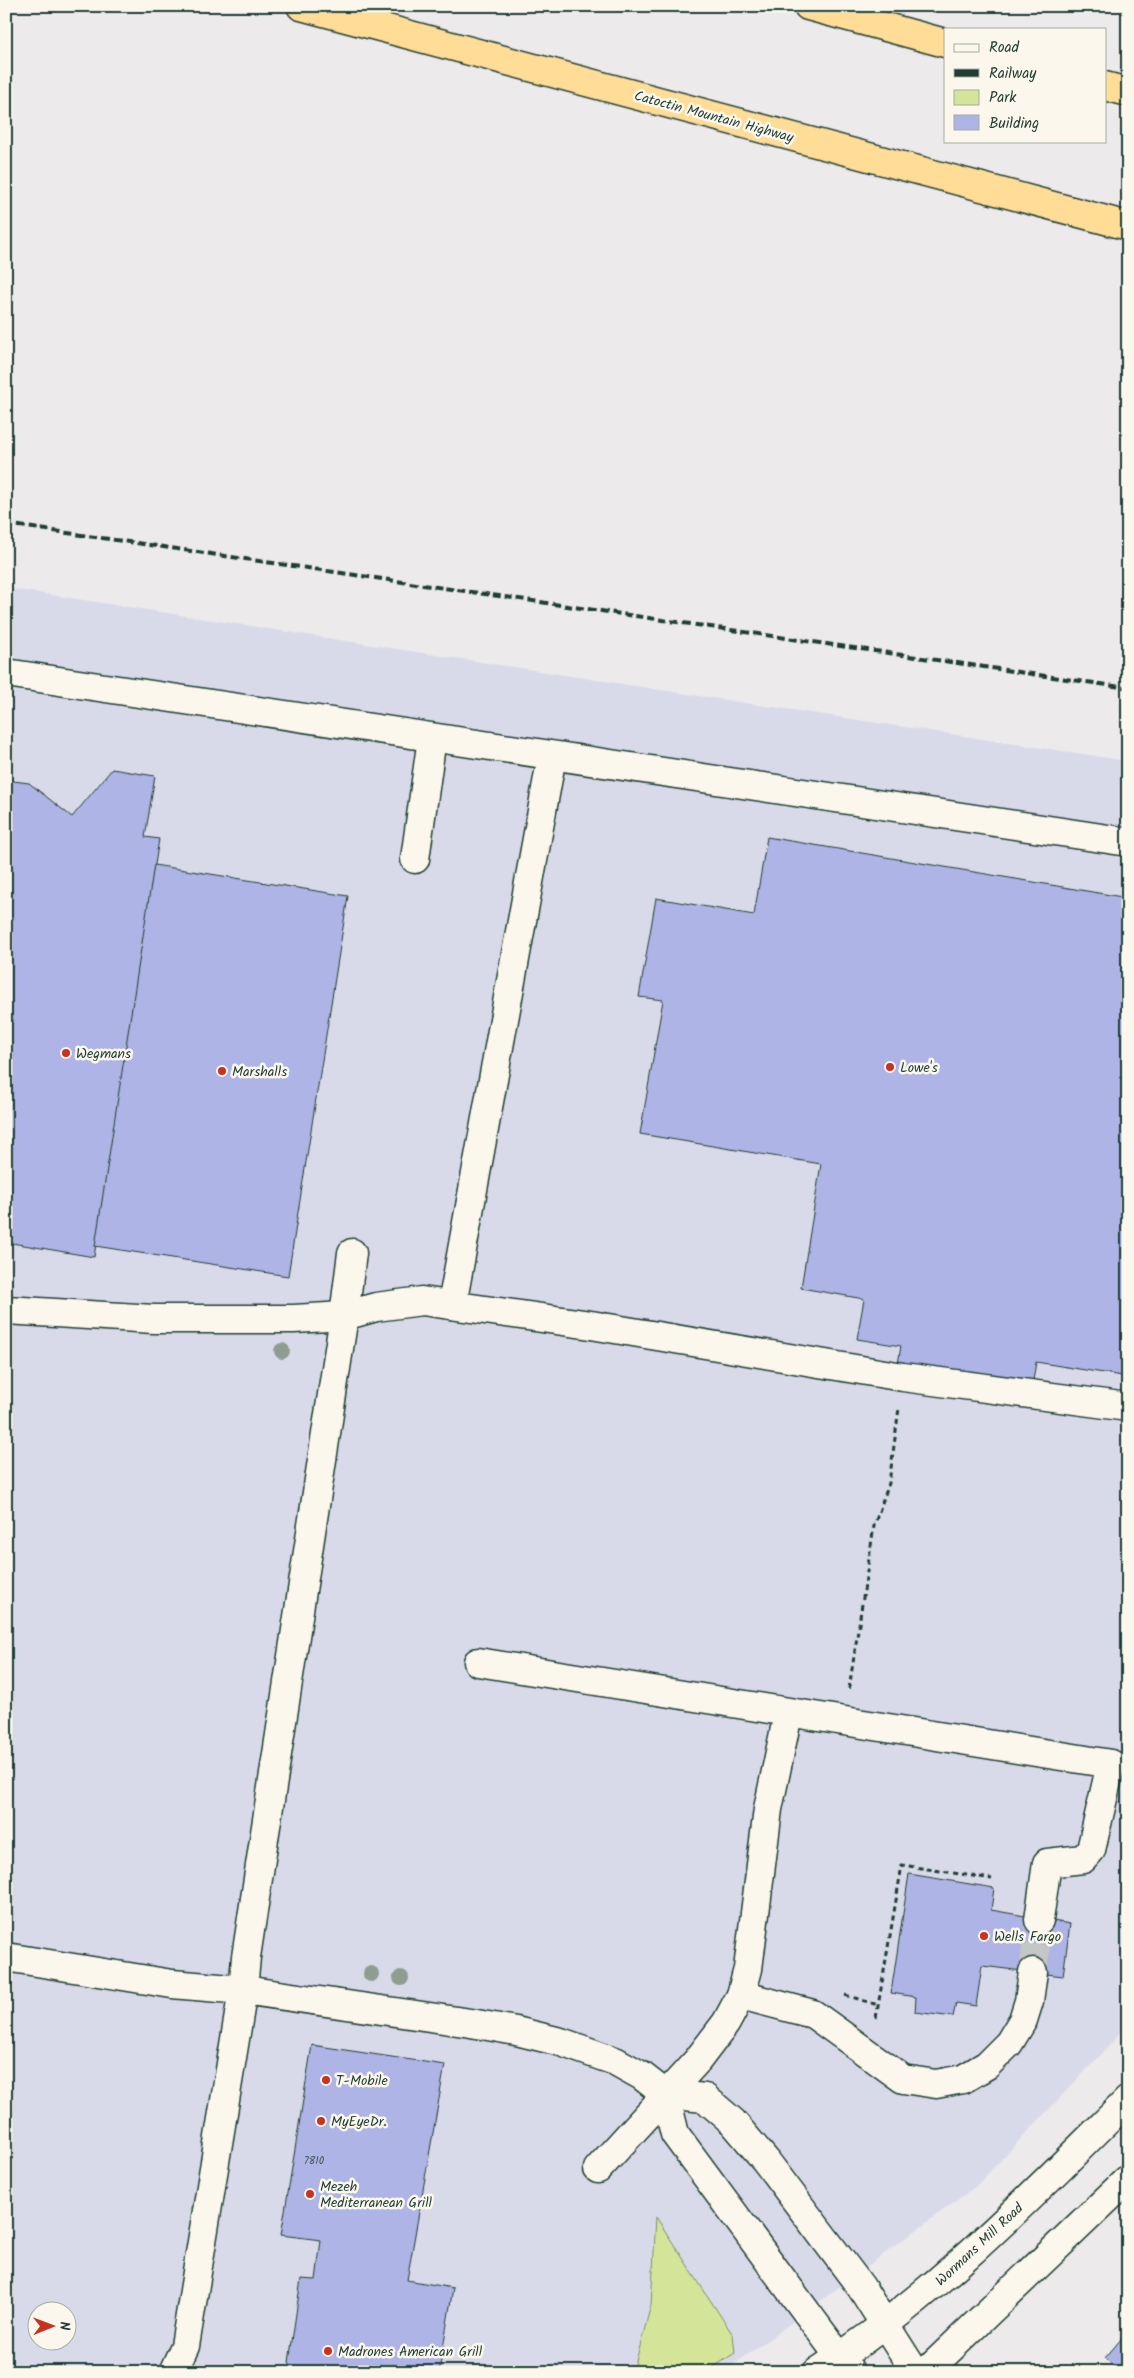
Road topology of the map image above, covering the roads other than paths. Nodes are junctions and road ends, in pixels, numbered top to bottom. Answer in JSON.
{"nodes":[{"id":1,"x":301,"y":6,"type":"edge"},
{"id":2,"x":808,"y":6,"type":"edge"},
{"id":3,"x":944,"y":43,"type":"edge"},
{"id":4,"x":1106,"y":86,"type":"edge"},
{"id":5,"x":1128,"y":92,"type":"edge"},
{"id":6,"x":1128,"y":226,"type":"edge"},
{"id":7,"x":6,"y":673,"type":"edge"},
{"id":8,"x":432,"y":738,"type":"junction"},
{"id":9,"x":552,"y":756,"type":"junction"},
{"id":10,"x":1128,"y":842,"type":"edge"},
{"id":11,"x":415,"y":859,"type":"dead end"},
{"id":12,"x":352,"y":1253,"type":"dead end"},
{"id":13,"x":452,"y":1305,"type":"junction"},
{"id":14,"x":6,"y":1310,"type":"edge"},
{"id":15,"x":344,"y":1316,"type":"junction"},
{"id":16,"x":1128,"y":1407,"type":"edge"},
{"id":17,"x":478,"y":1662,"type":"dead end"},
{"id":18,"x":788,"y":1714,"type":"junction"},
{"id":19,"x":1039,"y":1920,"type":"tunnel mouth"},
{"id":20,"x":6,"y":1956,"type":"edge"},
{"id":21,"x":1033,"y":1972,"type":"tunnel mouth"},
{"id":22,"x":243,"y":1990,"type":"junction"},
{"id":23,"x":741,"y":1995,"type":"junction"},
{"id":24,"x":666,"y":2094,"type":"junction"},
{"id":25,"x":1128,"y":2100,"type":"edge"},
{"id":26,"x":598,"y":2169,"type":"dead end"},
{"id":27,"x":1128,"y":2179,"type":"edge"},
{"id":28,"x":886,"y":2326,"type":"junction"},
{"id":29,"x":845,"y":2364,"type":"edge"},
{"id":30,"x":173,"y":2372,"type":"edge"},
{"id":31,"x":817,"y":2372,"type":"edge"},
{"id":32,"x":915,"y":2372,"type":"edge"},
{"id":33,"x":926,"y":2372,"type":"edge"}],
"edges":[{"from":1,"to":6,"type":"highway","name":"Catoctin Mountain Highway"},
{"from":2,"to":3,"type":"highway"},
{"from":4,"to":5,"type":"highway"},
{"from":7,"to":8,"type":"street"},
{"from":8,"to":9,"type":"street"},
{"from":8,"to":11,"type":"street"},
{"from":9,"to":10,"type":"street"},
{"from":9,"to":13,"type":"street"},
{"from":12,"to":15,"type":"street"},
{"from":13,"to":15,"type":"street"},
{"from":13,"to":16,"type":"street"},
{"from":14,"to":15,"type":"street"},
{"from":15,"to":22,"type":"street"},
{"from":17,"to":18,"type":"street"},
{"from":18,"to":19,"type":"street"},
{"from":18,"to":23,"type":"street"},
{"from":20,"to":22,"type":"street"},
{"from":21,"to":23,"type":"street"},
{"from":22,"to":24,"type":"street"},
{"from":22,"to":30,"type":"street"},
{"from":23,"to":24,"type":"street"},
{"from":24,"to":26,"type":"street"},
{"from":24,"to":28,"type":"street"},
{"from":24,"to":29,"type":"street"},
{"from":25,"to":28,"type":"street","name":"Wormans Mill Road"},
{"from":27,"to":33,"type":"street"},
{"from":28,"to":29,"type":"street","name":"Wormans Mill Road"},
{"from":28,"to":32,"type":"street"},
{"from":29,"to":31,"type":"street","name":"Wormans Mill Road"}]}
